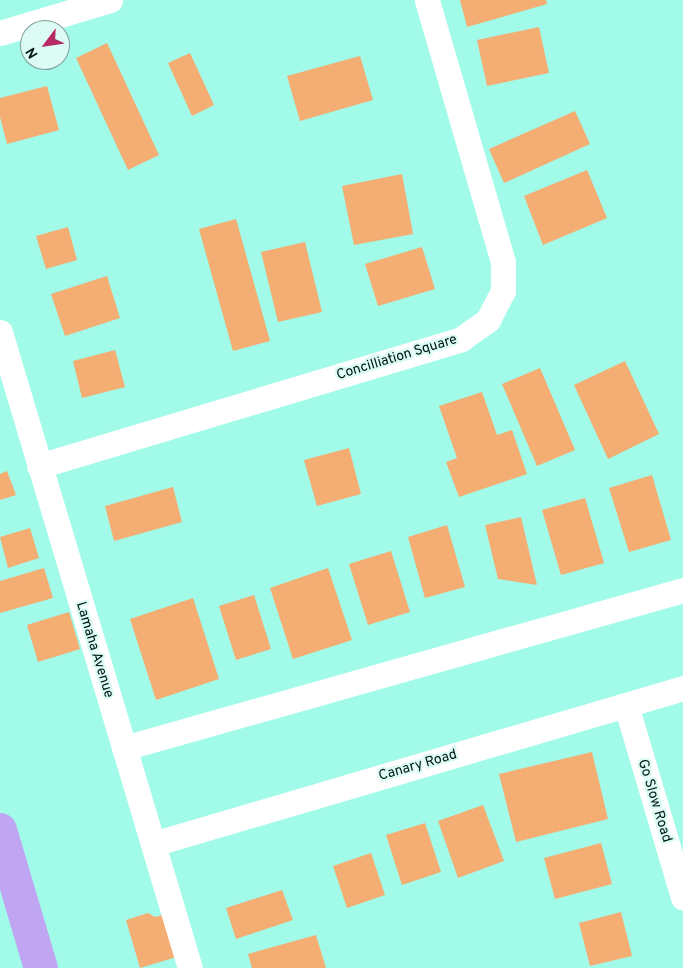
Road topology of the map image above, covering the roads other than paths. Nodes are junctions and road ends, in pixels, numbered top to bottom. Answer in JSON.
{"nodes":[{"id":1,"x":110,"y":0,"type":"edge"},
{"id":2,"x":427,"y":0,"type":"edge"},
{"id":3,"x":0,"y":33,"type":"edge"},
{"id":4,"x":0,"y":332,"type":"edge"},
{"id":5,"x":39,"y":466,"type":"junction"},
{"id":6,"x":683,"y":590,"type":"edge"},
{"id":7,"x":683,"y":688,"type":"edge"},
{"id":8,"x":626,"y":705,"type":"junction"},
{"id":9,"x":124,"y":748,"type":"junction"},
{"id":10,"x":153,"y":844,"type":"junction"},
{"id":11,"x":683,"y":898,"type":"edge"},
{"id":12,"x":190,"y":968,"type":"edge"}],
"edges":[{"from":1,"to":3,"type":"street"},
{"from":2,"to":5,"type":"street","name":"Concilliation Square"},
{"from":4,"to":5,"type":"street","name":"Lamaha Avenue"},
{"from":5,"to":9,"type":"street","name":"Lamaha Avenue"},
{"from":6,"to":9,"type":"street"},
{"from":7,"to":8,"type":"street","name":"Canary Road"},
{"from":8,"to":10,"type":"street","name":"Canary Road"},
{"from":8,"to":11,"type":"street","name":"Go Slow Road"},
{"from":9,"to":10,"type":"street","name":"Lamaha Avenue"},
{"from":10,"to":12,"type":"street","name":"Lamaha Avenue"}]}
